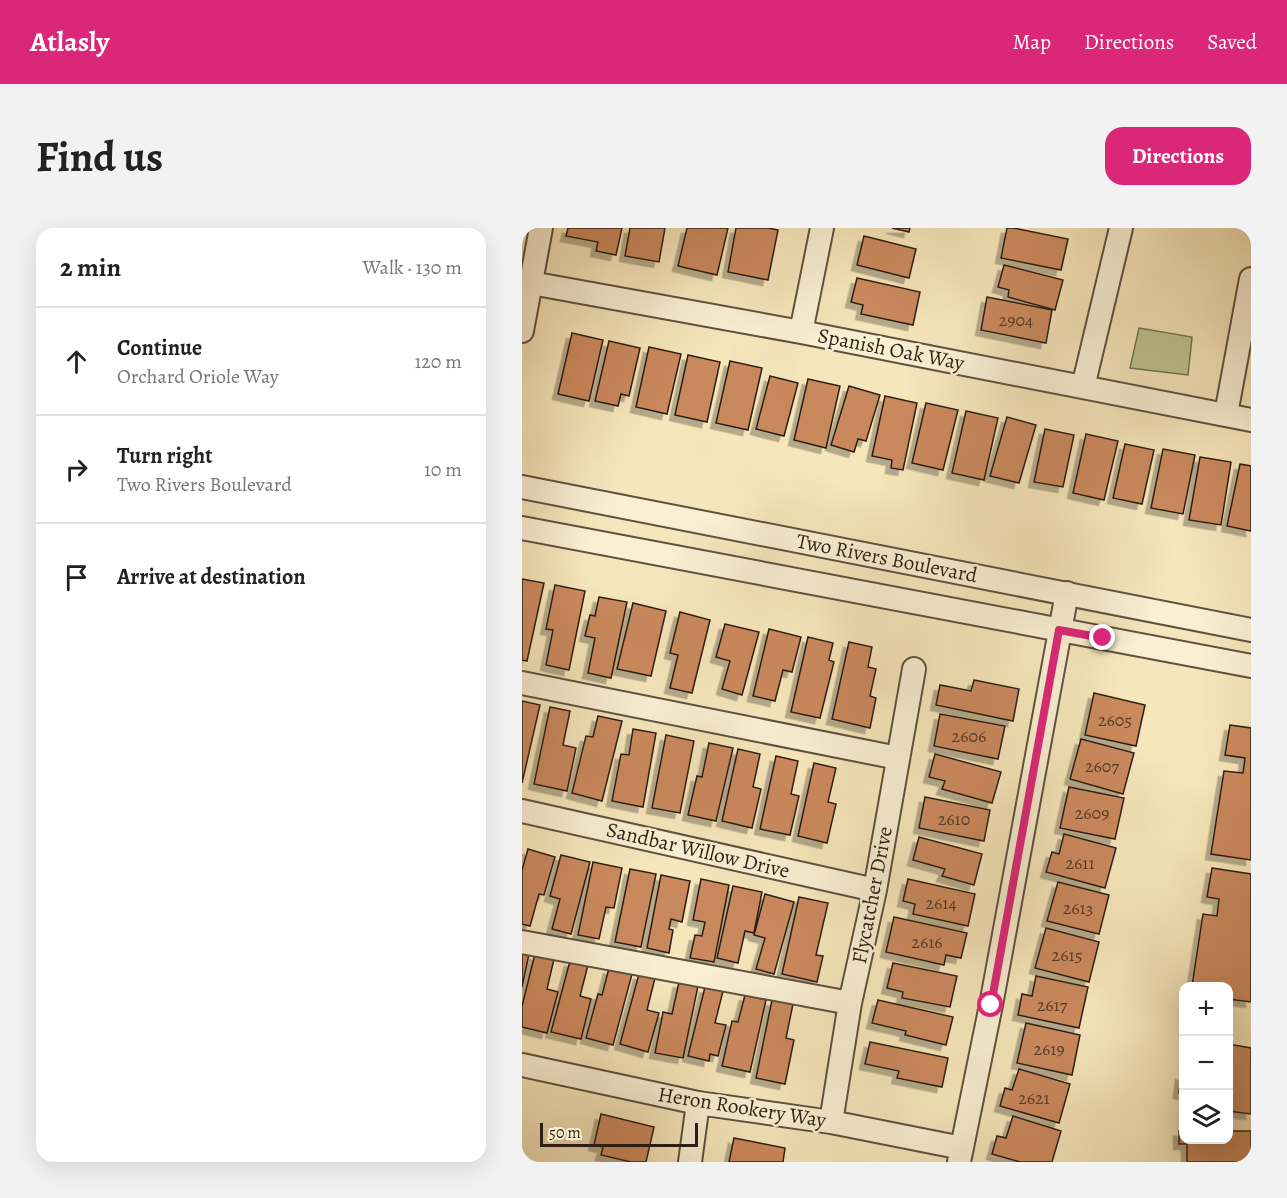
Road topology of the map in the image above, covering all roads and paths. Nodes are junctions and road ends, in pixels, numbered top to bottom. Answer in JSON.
{"nodes":[{"id":1,"x":541,"y":228,"type":"edge"},
{"id":2,"x":822,"y":228,"type":"edge"},
{"id":3,"x":1120,"y":228,"type":"edge"},
{"id":4,"x":1251,"y":279,"type":"edge"},
{"id":5,"x":531,"y":283,"type":"junction"},
{"id":6,"x":522,"y":331,"type":"edge"},
{"id":7,"x":801,"y":332,"type":"junction"},
{"id":8,"x":1083,"y":387,"type":"junction"},
{"id":9,"x":1226,"y":414,"type":"junction"},
{"id":10,"x":1251,"y":420,"type":"edge"},
{"id":11,"x":522,"y":487,"type":"edge"},
{"id":12,"x":522,"y":528,"type":"edge"},
{"id":13,"x":1067,"y":593,"type":"junction"},
{"id":14,"x":1059,"y":630,"type":"junction"},
{"id":15,"x":1251,"y":630,"type":"edge"},
{"id":16,"x":1251,"y":666,"type":"edge"},
{"id":17,"x":914,"y":669,"type":"dead end"},
{"id":18,"x":522,"y":683,"type":"edge"},
{"id":19,"x":898,"y":758,"type":"junction"},
{"id":20,"x":522,"y":811,"type":"edge"},
{"id":21,"x":875,"y":890,"type":"junction"},
{"id":22,"x":522,"y":942,"type":"edge"},
{"id":23,"x":850,"y":1003,"type":"junction"},
{"id":24,"x":522,"y":1065,"type":"edge"},
{"id":25,"x":698,"y":1103,"type":"junction"},
{"id":26,"x":831,"y":1122,"type":"junction"},
{"id":27,"x":961,"y":1155,"type":"edge"},
{"id":28,"x":690,"y":1162,"type":"edge"}],
"edges":[{"from":1,"to":5,"type":"street"},
{"from":2,"to":7,"type":"street"},
{"from":3,"to":8,"type":"street"},
{"from":4,"to":9,"type":"street"},
{"from":5,"to":6,"type":"street"},
{"from":5,"to":7,"type":"street","name":"Spanish Oak Way"},
{"from":7,"to":8,"type":"street","name":"Spanish Oak Way"},
{"from":8,"to":9,"type":"street","name":"Spanish Oak Way"},
{"from":9,"to":10,"type":"street","name":"Spanish Oak Way"},
{"from":11,"to":13,"type":"street","name":"Two Rivers Boulevard"},
{"from":12,"to":14,"type":"street","name":"Two Rivers Boulevard"},
{"from":13,"to":14,"type":"street"},
{"from":13,"to":15,"type":"street","name":"Two Rivers Boulevard"},
{"from":14,"to":16,"type":"street","name":"Two Rivers Boulevard"},
{"from":14,"to":27,"type":"street"},
{"from":17,"to":19,"type":"street","name":"Flycatcher Drive"},
{"from":18,"to":19,"type":"street"},
{"from":19,"to":21,"type":"street","name":"Flycatcher Drive"},
{"from":20,"to":21,"type":"street","name":"Sandbar Willow Drive"},
{"from":21,"to":23,"type":"street","name":"Flycatcher Drive"},
{"from":22,"to":23,"type":"street"},
{"from":23,"to":26,"type":"street","name":"Flycatcher Drive"},
{"from":24,"to":25,"type":"street","name":"Heron Rookery Way"},
{"from":25,"to":26,"type":"street","name":"Heron Rookery Way"},
{"from":25,"to":28,"type":"street"},
{"from":26,"to":27,"type":"street","name":"Heron Rookery Way"}]}
